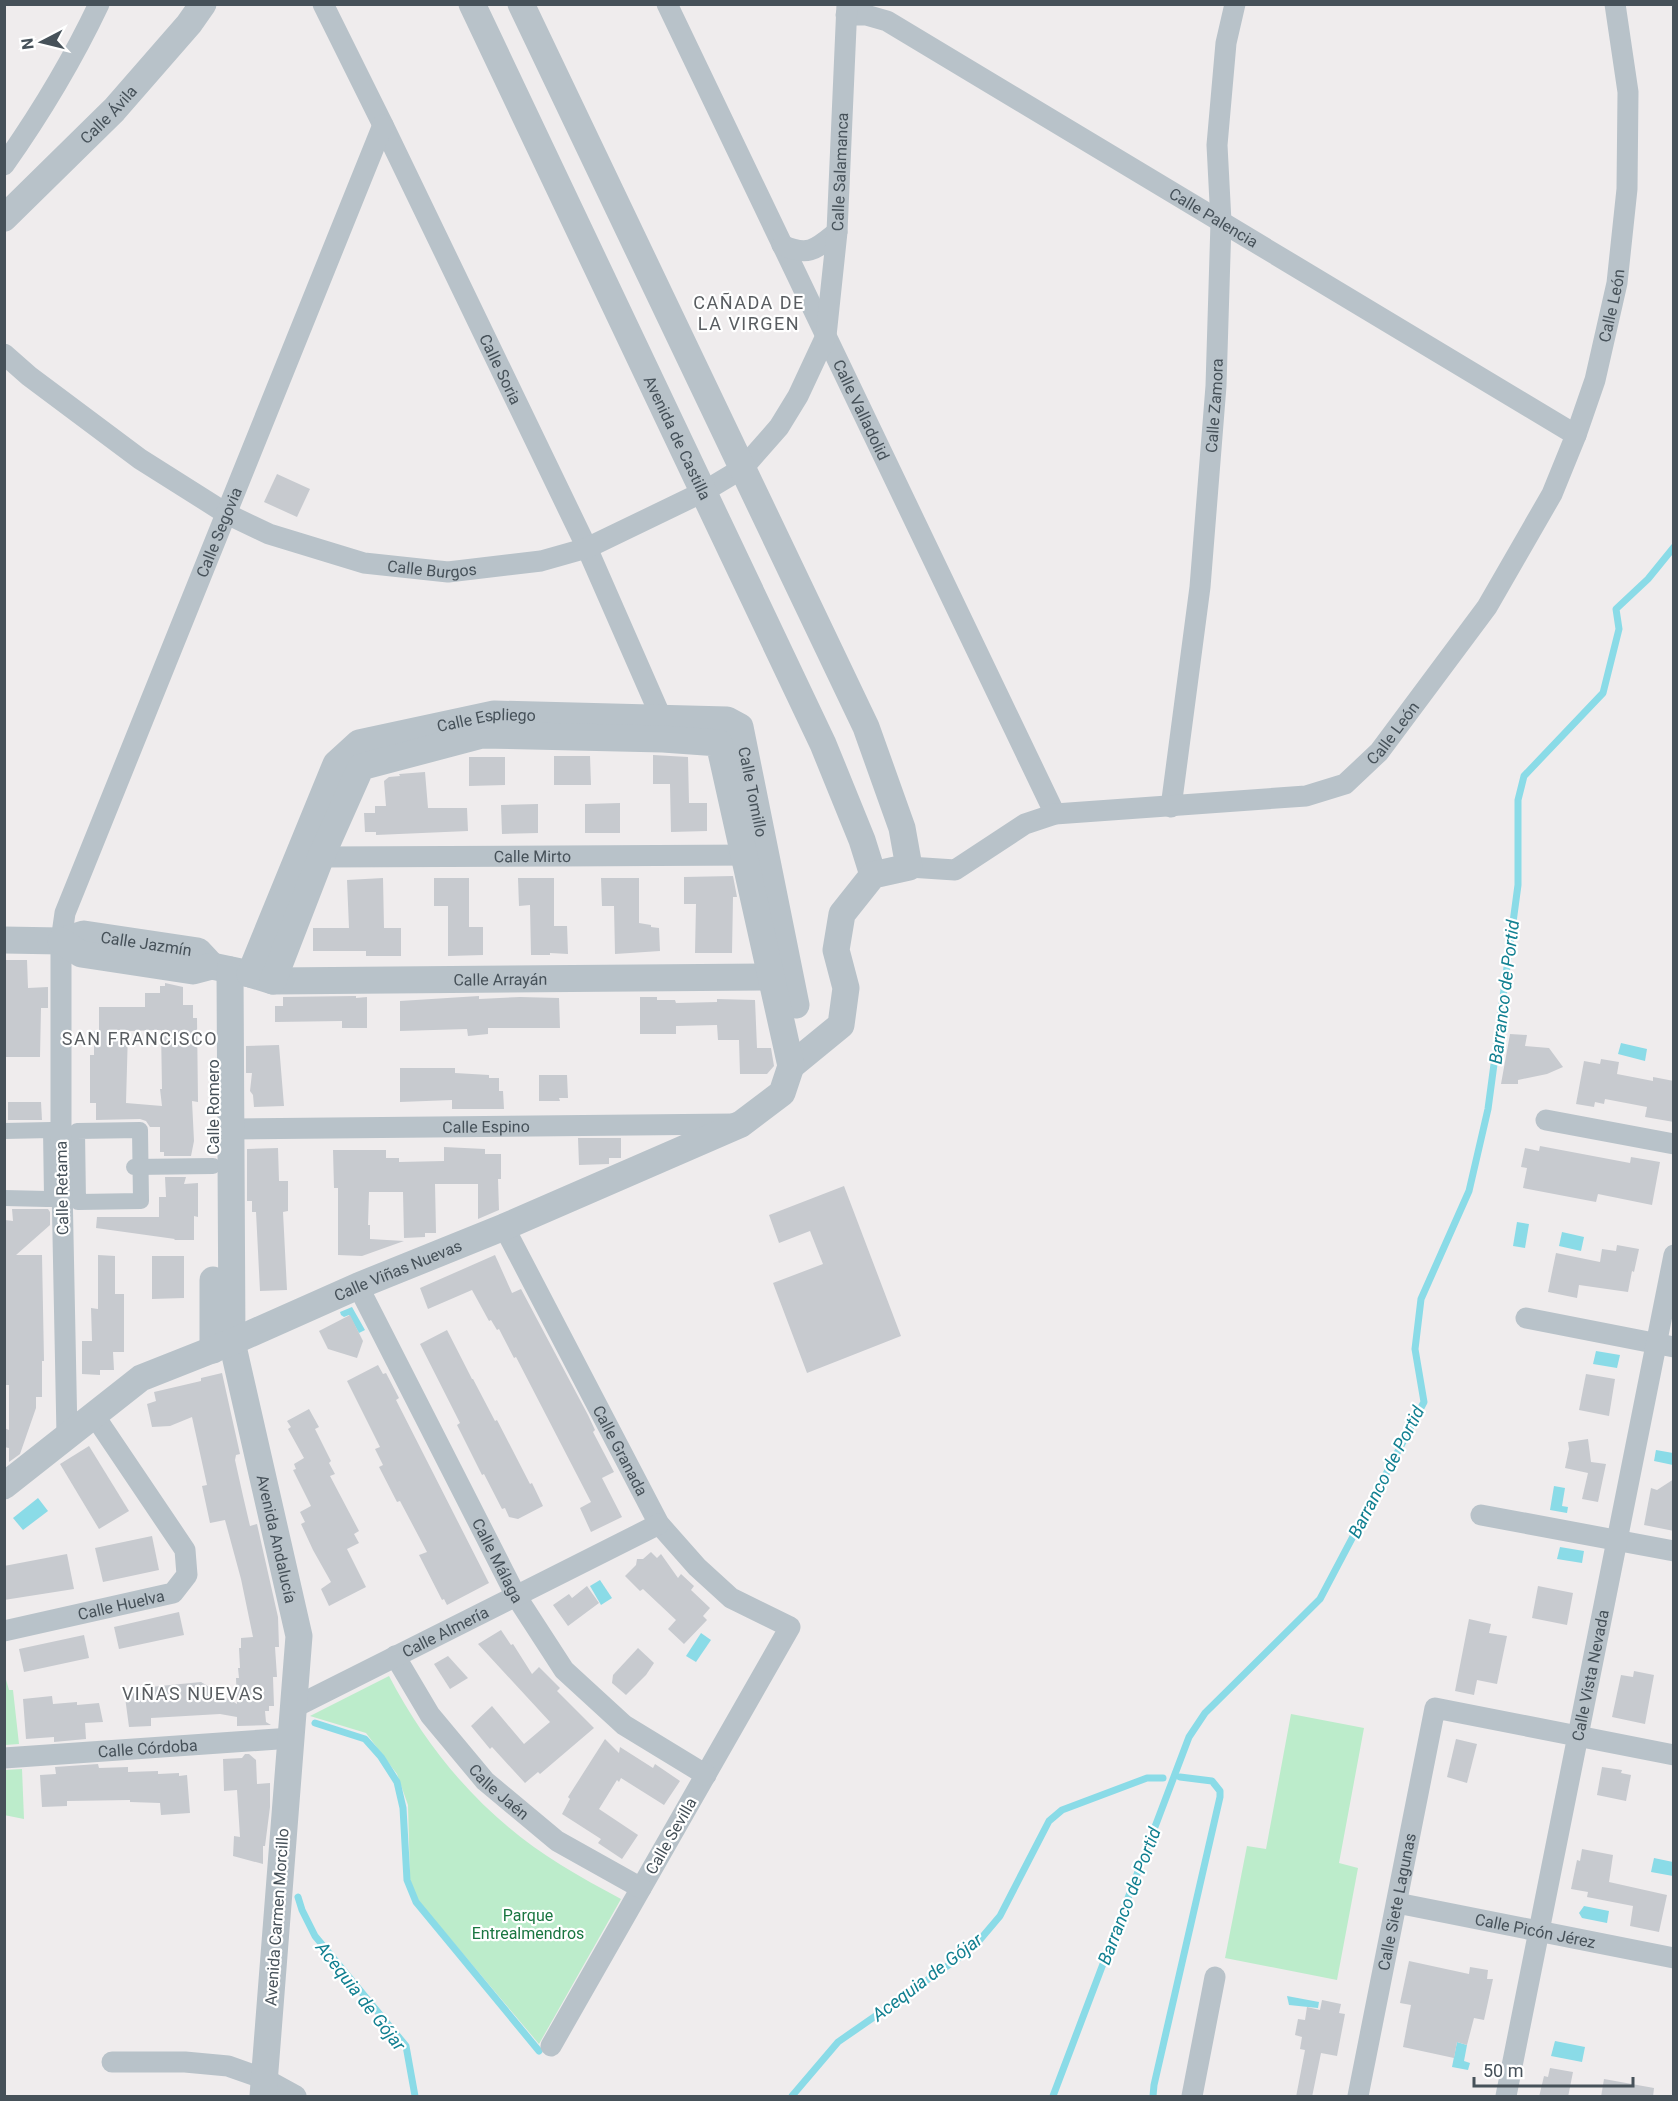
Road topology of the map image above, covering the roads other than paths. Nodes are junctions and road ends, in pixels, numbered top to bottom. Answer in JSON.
{"nodes":[{"id":1,"x":99,"y":4,"type":"edge"},
{"id":2,"x":203,"y":4,"type":"edge"},
{"id":3,"x":323,"y":4,"type":"edge"},
{"id":4,"x":472,"y":4,"type":"edge"},
{"id":5,"x":521,"y":4,"type":"edge"},
{"id":6,"x":667,"y":4,"type":"edge"},
{"id":7,"x":1235,"y":4,"type":"edge"},
{"id":8,"x":1616,"y":4,"type":"edge"},
{"id":9,"x":846,"y":10,"type":"edge"},
{"id":10,"x":383,"y":125,"type":"junction"},
{"id":11,"x":4,"y":165,"type":"edge"},
{"id":12,"x":4,"y":218,"type":"edge"},
{"id":13,"x":1221,"y":222,"type":"junction"},
{"id":14,"x":837,"y":232,"type":"junction"},
{"id":15,"x":782,"y":245,"type":"junction"},
{"id":16,"x":826,"y":336,"type":"junction"},
{"id":17,"x":4,"y":354,"type":"edge"},
{"id":18,"x":1576,"y":435,"type":"junction"},
{"id":19,"x":743,"y":468,"type":"junction"},
{"id":20,"x":703,"y":492,"type":"junction"},
{"id":21,"x":227,"y":514,"type":"junction"},
{"id":22,"x":587,"y":548,"type":"junction"},
{"id":23,"x":662,"y":728,"type":"junction"},
{"id":24,"x":730,"y":735,"type":"joint"},
{"id":25,"x":1172,"y":807,"type":"junction"},
{"id":26,"x":1055,"y":814,"type":"junction"},
{"id":27,"x":311,"y":854,"type":"junction"},
{"id":28,"x":755,"y":855,"type":"junction"},
{"id":29,"x":909,"y":867,"type":"junction"},
{"id":30,"x":873,"y":875,"type":"junction"},
{"id":31,"x":4,"y":940,"type":"edge"},
{"id":32,"x":61,"y":941,"type":"junction"},
{"id":33,"x":241,"y":973,"type":"junction"},
{"id":34,"x":781,"y":977,"type":"junction"},
{"id":35,"x":798,"y":1060,"type":"junction"},
{"id":36,"x":1546,"y":1120,"type":"dead end"},
{"id":37,"x":741,"y":1124,"type":"junction"},
{"id":38,"x":231,"y":1129,"type":"junction"},
{"id":39,"x":4,"y":1131,"type":"edge"},
{"id":40,"x":1674,"y":1144,"type":"edge"},
{"id":41,"x":213,"y":1166,"type":"junction"},
{"id":42,"x":138,"y":1167,"type":"junction"},
{"id":43,"x":4,"y":1198,"type":"edge"},
{"id":44,"x":504,"y":1227,"type":"junction"},
{"id":45,"x":1674,"y":1255,"type":"edge"},
{"id":46,"x":358,"y":1286,"type":"junction"},
{"id":47,"x":1526,"y":1318,"type":"dead end"},
{"id":48,"x":1665,"y":1345,"type":"edge"},
{"id":49,"x":223,"y":1346,"type":"junction"},
{"id":50,"x":94,"y":1415,"type":"junction"},
{"id":51,"x":67,"y":1435,"type":"junction"},
{"id":52,"x":4,"y":1486,"type":"edge"},
{"id":53,"x":1481,"y":1515,"type":"dead end"},
{"id":54,"x":658,"y":1524,"type":"junction"},
{"id":55,"x":1617,"y":1540,"type":"junction"},
{"id":56,"x":1674,"y":1551,"type":"edge"},
{"id":57,"x":516,"y":1596,"type":"junction"},
{"id":58,"x":790,"y":1627,"type":"joint"},
{"id":59,"x":4,"y":1631,"type":"edge"},
{"id":60,"x":395,"y":1656,"type":"junction"},
{"id":61,"x":295,"y":1707,"type":"junction"},
{"id":62,"x":1578,"y":1736,"type":"junction"},
{"id":63,"x":292,"y":1738,"type":"junction"},
{"id":64,"x":1674,"y":1755,"type":"edge"},
{"id":65,"x":4,"y":1758,"type":"edge"},
{"id":66,"x":706,"y":1775,"type":"junction"},
{"id":67,"x":641,"y":1888,"type":"junction"},
{"id":68,"x":1396,"y":1903,"type":"junction"},
{"id":69,"x":1539,"y":1931,"type":"junction"},
{"id":70,"x":1674,"y":1958,"type":"edge"},
{"id":71,"x":1215,"y":1977,"type":"dead end"},
{"id":72,"x":551,"y":2046,"type":"dead end"},
{"id":73,"x":112,"y":2062,"type":"dead end"},
{"id":74,"x":264,"y":2088,"type":"edge"},
{"id":75,"x":296,"y":2097,"type":"edge"},
{"id":76,"x":1192,"y":2097,"type":"edge"},
{"id":77,"x":1358,"y":2097,"type":"edge"},
{"id":78,"x":1506,"y":2097,"type":"edge"}],
"edges":[{"from":1,"to":11,"type":"street"},
{"from":2,"to":12,"type":"street","name":"Calle Ávila"},
{"from":3,"to":10,"type":"street","name":"Calle Soria"},
{"from":4,"to":20,"type":"street","name":"Avenida de Castilla"},
{"from":5,"to":19,"type":"street"},
{"from":6,"to":15,"type":"street","name":"Calle Valladolid"},
{"from":7,"to":13,"type":"street","name":"Calle Zamora"},
{"from":8,"to":18,"type":"street","name":"Calle León"},
{"from":9,"to":13,"type":"street","name":"Calle Palencia"},
{"from":9,"to":14,"type":"street","name":"Calle Salamanca"},
{"from":10,"to":21,"type":"street","name":"Calle Segovia"},
{"from":10,"to":22,"type":"street","name":"Calle Soria"},
{"from":13,"to":18,"type":"street","name":"Calle Palencia"},
{"from":13,"to":25,"type":"street","name":"Calle Zamora"},
{"from":14,"to":15,"type":"street"},
{"from":14,"to":16,"type":"street","name":"Calle Salamanca"},
{"from":15,"to":16,"type":"street","name":"Calle Valladolid"},
{"from":16,"to":19,"type":"street","name":"Calle Burgos"},
{"from":16,"to":26,"type":"street","name":"Calle Valladolid"},
{"from":17,"to":21,"type":"street","name":"Calle Burgos"},
{"from":18,"to":25,"type":"street","name":"Calle León"},
{"from":19,"to":20,"type":"street","name":"Calle Burgos"},
{"from":19,"to":29,"type":"street"},
{"from":20,"to":22,"type":"street","name":"Calle Burgos"},
{"from":20,"to":30,"type":"street","name":"Avenida de Castilla"},
{"from":21,"to":22,"type":"street","name":"Calle Burgos"},
{"from":21,"to":32,"type":"street","name":"Calle Segovia"},
{"from":22,"to":23,"type":"street","name":"Calle Soria"},
{"from":23,"to":24,"type":"street","name":"Calle Espliego"},
{"from":23,"to":27,"type":"street","name":"Calle Espliego"},
{"from":24,"to":28,"type":"street","name":"Calle Tomillo"},
{"from":25,"to":26,"type":"street","name":"Calle León"},
{"from":26,"to":29,"type":"street","name":"Calle León"},
{"from":27,"to":28,"type":"street","name":"Calle Mirto"},
{"from":27,"to":33,"type":"street","name":"Calle Espliego"},
{"from":28,"to":34,"type":"street","name":"Calle Tomillo"},
{"from":29,"to":30,"type":"street","name":"Calle León"},
{"from":30,"to":35,"type":"street"},
{"from":31,"to":32,"type":"street","name":"Calle Jazmín"},
{"from":32,"to":33,"type":"street","name":"Calle Jazmín"},
{"from":32,"to":51,"type":"street","name":"Calle Retama"},
{"from":33,"to":34,"type":"street","name":"Calle Arrayán"},
{"from":33,"to":38,"type":"street","name":"Calle Romero"},
{"from":33,"to":41,"type":"street","name":"Calle Romero"},
{"from":34,"to":35,"type":"street","name":"Calle Tomillo"},
{"from":35,"to":37,"type":"street","name":"Calle Viñas Nuevas"},
{"from":36,"to":40,"type":"street"},
{"from":37,"to":38,"type":"street","name":"Calle Espino"},
{"from":37,"to":44,"type":"street","name":"Calle Viñas Nuevas"},
{"from":38,"to":49,"type":"street","name":"Calle Romero"},
{"from":39,"to":43,"type":"street"},
{"from":41,"to":42,"type":"street"},
{"from":41,"to":49,"type":"street","name":"Calle Romero"},
{"from":42,"to":42,"type":"street"},
{"from":44,"to":46,"type":"street","name":"Calle Viñas Nuevas"},
{"from":44,"to":54,"type":"street","name":"Calle Granada"},
{"from":45,"to":48,"type":"street","name":"Calle Vista Nevada"},
{"from":46,"to":49,"type":"street","name":"Calle Viñas Nuevas"},
{"from":46,"to":57,"type":"street","name":"Calle Málaga"},
{"from":47,"to":48,"type":"street"},
{"from":48,"to":55,"type":"street","name":"Calle Vista Nevada"},
{"from":49,"to":50,"type":"street","name":"Calle Viñas Nuevas"},
{"from":49,"to":61,"type":"street","name":"Avenida Andalucía"},
{"from":50,"to":51,"type":"street","name":"Calle Viñas Nuevas"},
{"from":50,"to":59,"type":"street","name":"Calle Huelva"},
{"from":51,"to":52,"type":"street","name":"Calle Viñas Nuevas"},
{"from":53,"to":55,"type":"street"},
{"from":54,"to":57,"type":"street","name":"Calle Almería"},
{"from":54,"to":58,"type":"street","name":"Calle Granada"},
{"from":55,"to":56,"type":"street"},
{"from":55,"to":62,"type":"street","name":"Calle Vista Nevada"},
{"from":57,"to":60,"type":"street","name":"Calle Almería"},
{"from":57,"to":66,"type":"street","name":"Calle Málaga"},
{"from":58,"to":66,"type":"street","name":"Calle Sevilla"},
{"from":60,"to":61,"type":"street","name":"Calle Almería"},
{"from":60,"to":67,"type":"street","name":"Calle Jaén"},
{"from":61,"to":63,"type":"street","name":"Avenida Andalucía"},
{"from":62,"to":64,"type":"street"},
{"from":62,"to":68,"type":"street","name":"Calle Siete Lagunas"},
{"from":62,"to":69,"type":"street","name":"Calle Vista Nevada"},
{"from":63,"to":65,"type":"street","name":"Calle Córdoba"},
{"from":63,"to":74,"type":"street","name":"Avenida Carmen Morcillo"},
{"from":66,"to":67,"type":"street","name":"Calle Sevilla"},
{"from":67,"to":72,"type":"street","name":"Calle Sevilla"},
{"from":68,"to":69,"type":"street","name":"Calle Picón Jérez"},
{"from":68,"to":77,"type":"street","name":"Calle Siete Lagunas"},
{"from":69,"to":70,"type":"street","name":"Calle Picón Jérez"},
{"from":69,"to":78,"type":"street","name":"Calle Vista Nevada"},
{"from":71,"to":76,"type":"street"},
{"from":73,"to":74,"type":"street"},
{"from":74,"to":75,"type":"street"}]}
